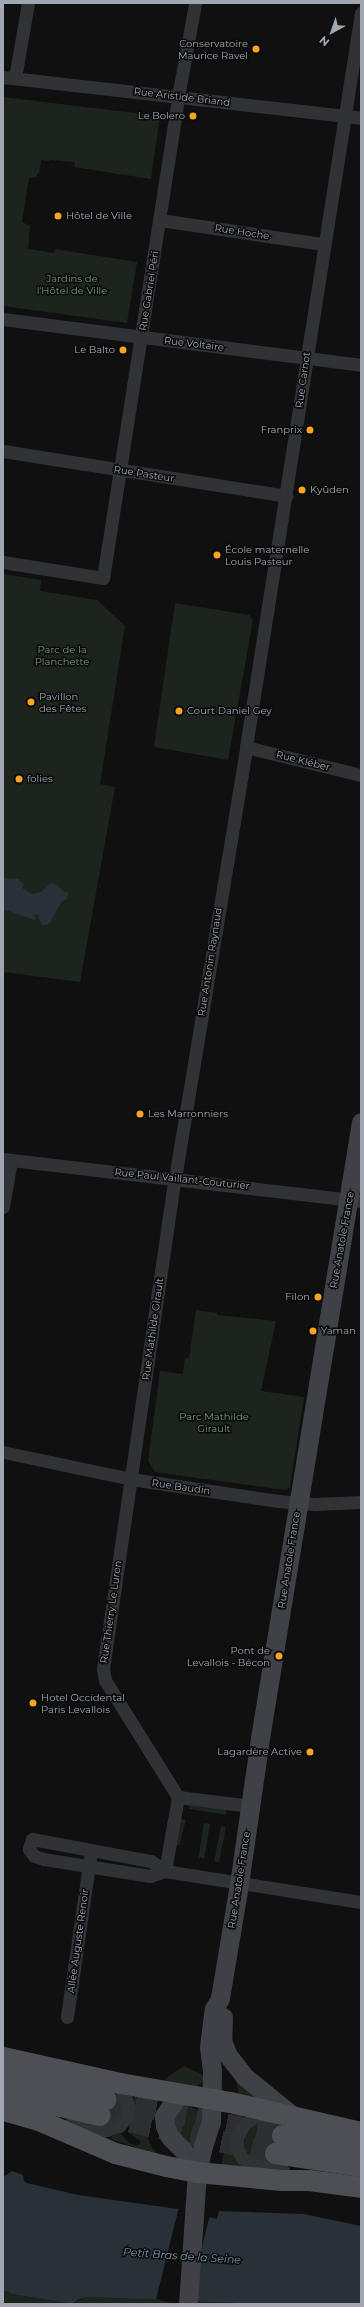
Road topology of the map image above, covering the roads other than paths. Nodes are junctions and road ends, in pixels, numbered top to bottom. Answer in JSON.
{"nodes":[{"id":1,"x":28,"y":3,"type":"edge"},
{"id":2,"x":195,"y":3,"type":"edge"},
{"id":3,"x":361,"y":13,"type":"edge"},
{"id":4,"x":9,"y":78,"type":"edge"},
{"id":5,"x":178,"y":98,"type":"junction"},
{"id":6,"x":344,"y":116,"type":"junction"},
{"id":7,"x":361,"y":118,"type":"edge"},
{"id":8,"x":160,"y":220,"type":"junction"},
{"id":9,"x":324,"y":244,"type":"junction"},
{"id":10,"x":3,"y":319,"type":"edge"},
{"id":11,"x":141,"y":338,"type":"junction"},
{"id":12,"x":306,"y":358,"type":"junction"},
{"id":13,"x":361,"y":365,"type":"edge"},
{"id":14,"x":3,"y":451,"type":"edge"},
{"id":15,"x":122,"y":470,"type":"junction"},
{"id":16,"x":286,"y":496,"type":"junction"},
{"id":17,"x":3,"y":562,"type":"edge"},
{"id":18,"x":246,"y":747,"type":"junction"},
{"id":19,"x":361,"y":775,"type":"edge"},
{"id":20,"x":361,"y":1122,"type":"edge"},
{"id":21,"x":7,"y":1159,"type":"edge"},
{"id":22,"x":174,"y":1178,"type":"junction"},
{"id":23,"x":354,"y":1200,"type":"edge"},
{"id":24,"x":3,"y":1207,"type":"edge"},
{"id":25,"x":3,"y":1452,"type":"edge"},
{"id":26,"x":131,"y":1479,"type":"junction"},
{"id":27,"x":361,"y":1502,"type":"edge"},
{"id":28,"x":298,"y":1504,"type":"junction"},
{"id":29,"x":178,"y":1797,"type":"junction"},
{"id":30,"x":251,"y":1806,"type":"junction"},
{"id":31,"x":91,"y":1850,"type":"junction"},
{"id":32,"x":89,"y":1865,"type":"junction"},
{"id":33,"x":165,"y":1871,"type":"junction"},
{"id":34,"x":239,"y":1884,"type":"junction"},
{"id":35,"x":361,"y":1902,"type":"edge"},
{"id":36,"x":220,"y":1998,"type":"junction"},
{"id":37,"x":67,"y":2017,"type":"dead end"},
{"id":38,"x":3,"y":2057,"type":"edge"},
{"id":39,"x":3,"y":2076,"type":"edge"},
{"id":40,"x":120,"y":2083,"type":"junction"},
{"id":41,"x":3,"y":2093,"type":"edge"},
{"id":42,"x":180,"y":2093,"type":"junction"},
{"id":43,"x":212,"y":2099,"type":"junction"},
{"id":44,"x":3,"y":2110,"type":"edge"},
{"id":45,"x":61,"y":2129,"type":"junction"},
{"id":46,"x":284,"y":2130,"type":"junction"},
{"id":47,"x":361,"y":2132,"type":"edge"},
{"id":48,"x":361,"y":2148,"type":"edge"},
{"id":49,"x":361,"y":2166,"type":"edge"},
{"id":50,"x":197,"y":2180,"type":"junction"},
{"id":51,"x":309,"y":2180,"type":"junction"},
{"id":52,"x":361,"y":2187,"type":"edge"},
{"id":53,"x":188,"y":2304,"type":"edge"}],
"edges":[{"from":1,"to":4,"type":"street"},
{"from":2,"to":5,"type":"street","name":"Rue Gabriel Péri"},
{"from":3,"to":6,"type":"street","name":"Rue Carnot"},
{"from":4,"to":5,"type":"street","name":"Rue Aristide Briand"},
{"from":5,"to":6,"type":"street","name":"Rue Aristide Briand"},
{"from":5,"to":8,"type":"street","name":"Rue Gabriel Péri"},
{"from":6,"to":7,"type":"street","name":"Rue Aristide Briand"},
{"from":6,"to":9,"type":"street","name":"Rue Carnot"},
{"from":8,"to":9,"type":"street","name":"Rue Hoche"},
{"from":8,"to":11,"type":"street","name":"Rue Gabriel Péri"},
{"from":9,"to":12,"type":"street","name":"Rue Carnot"},
{"from":10,"to":11,"type":"street","name":"Rue Voltaire"},
{"from":11,"to":12,"type":"street","name":"Rue Voltaire"},
{"from":11,"to":15,"type":"street","name":"Rue Gabriel Péri"},
{"from":12,"to":13,"type":"street","name":"Rue Voltaire"},
{"from":12,"to":16,"type":"street","name":"Rue Carnot"},
{"from":14,"to":15,"type":"street","name":"Rue Pasteur"},
{"from":15,"to":16,"type":"street","name":"Rue Pasteur"},
{"from":15,"to":17,"type":"street","name":"Rue Gabriel Péri"},
{"from":16,"to":18,"type":"street","name":"Rue Carnot"},
{"from":18,"to":19,"type":"street","name":"Rue Kléber"},
{"from":18,"to":22,"type":"street","name":"Rue Antonin Raynaud"},
{"from":20,"to":23,"type":"main road","name":"Rue Anatole France"},
{"from":21,"to":22,"type":"street","name":"Rue Paul Vaillant-Couturier"},
{"from":21,"to":24,"type":"street"},
{"from":22,"to":23,"type":"street","name":"Rue Paul Vaillant-Couturier"},
{"from":22,"to":26,"type":"street","name":"Rue Mathilde Girault"},
{"from":23,"to":28,"type":"main road","name":"Rue Anatole France"},
{"from":25,"to":26,"type":"street","name":"Rue Baudin"},
{"from":26,"to":28,"type":"street","name":"Rue Baudin"},
{"from":26,"to":29,"type":"street","name":"Rue Thierry Le Luron"},
{"from":27,"to":28,"type":"street","name":"Rue Baudin"},
{"from":28,"to":30,"type":"main road","name":"Rue Anatole France"},
{"from":29,"to":30,"type":"street"},
{"from":29,"to":33,"type":"street"},
{"from":30,"to":34,"type":"main road","name":"Rue Anatole France"},
{"from":31,"to":32,"type":"street","name":"Allée Auguste Renoir"},
{"from":31,"to":32,"type":"street"},
{"from":31,"to":33,"type":"street"},
{"from":32,"to":33,"type":"street"},
{"from":32,"to":37,"type":"street","name":"Allée Auguste Renoir"},
{"from":33,"to":34,"type":"street"},
{"from":34,"to":35,"type":"street"},
{"from":34,"to":36,"type":"main road","name":"Rue Anatole France"},
{"from":36,"to":43,"type":"main road"},
{"from":36,"to":46,"type":"main road"},
{"from":38,"to":40,"type":"main road"},
{"from":39,"to":41,"type":"main road"},
{"from":40,"to":42,"type":"main road"},
{"from":40,"to":45,"type":"street"},
{"from":42,"to":43,"type":"main road"},
{"from":42,"to":50,"type":"main road"},
{"from":43,"to":46,"type":"main road"},
{"from":43,"to":50,"type":"main road"},
{"from":44,"to":45,"type":"main road"},
{"from":45,"to":50,"type":"main road"},
{"from":46,"to":47,"type":"main road"},
{"from":46,"to":48,"type":"main road"},
{"from":46,"to":49,"type":"main road"},
{"from":46,"to":51,"type":"street"},
{"from":50,"to":51,"type":"main road"},
{"from":50,"to":53,"type":"main road"},
{"from":51,"to":52,"type":"main road"}]}
